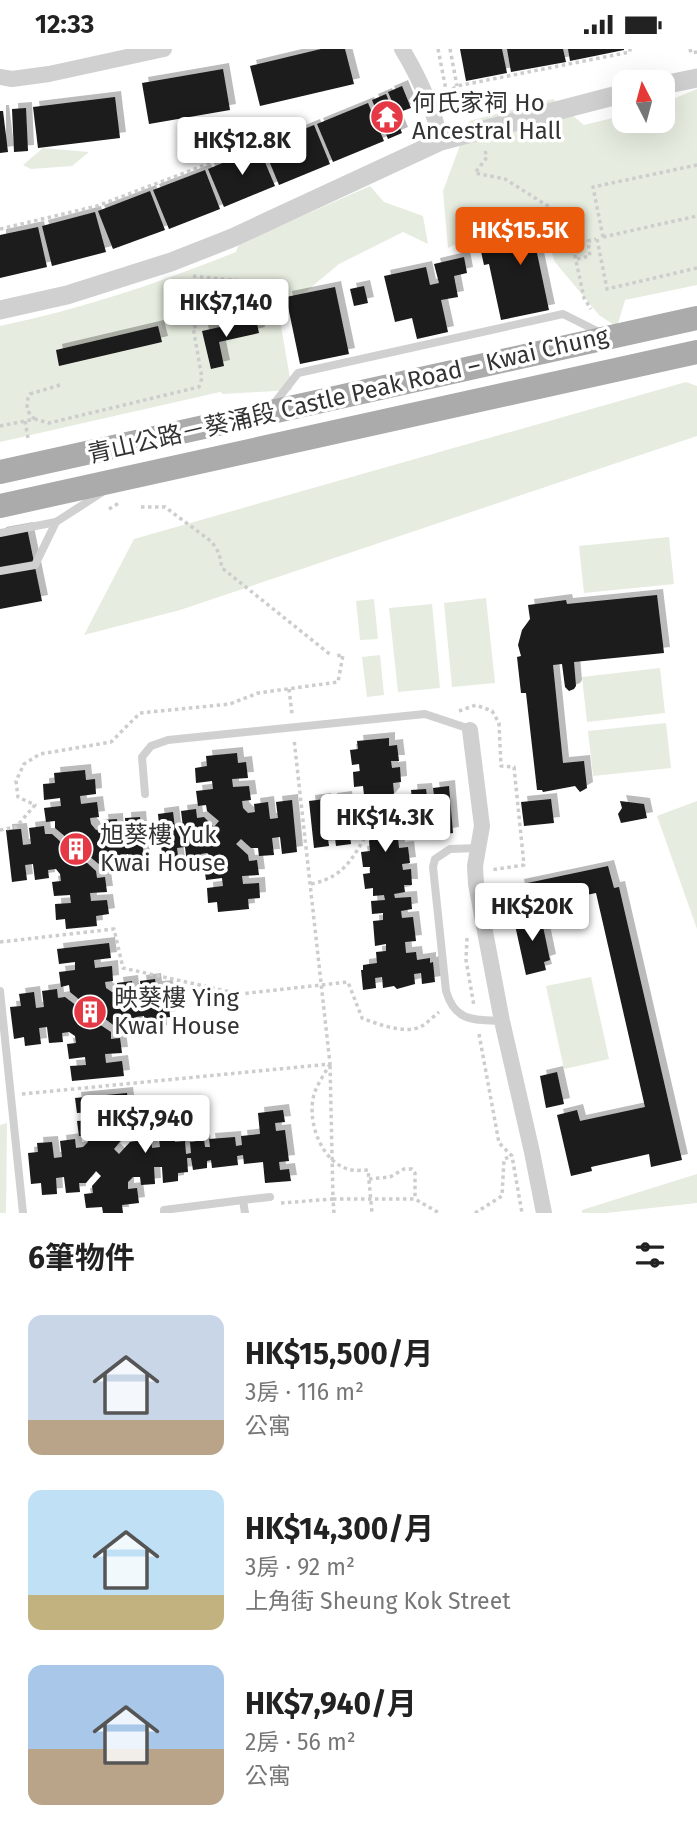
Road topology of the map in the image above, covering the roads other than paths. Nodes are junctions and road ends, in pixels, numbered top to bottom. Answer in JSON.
{"nodes":[{"id":1,"x":164,"y":49,"type":"edge"},
{"id":2,"x":402,"y":49,"type":"edge"},
{"id":3,"x":0,"y":77,"type":"edge"},
{"id":4,"x":697,"y":78,"type":"edge"},
{"id":5,"x":676,"y":82,"type":"edge"},
{"id":6,"x":612,"y":96,"type":"edge"},
{"id":7,"x":441,"y":141,"type":"junction"},
{"id":8,"x":0,"y":310,"type":"edge"},
{"id":9,"x":697,"y":318,"type":"edge"},
{"id":10,"x":697,"y":352,"type":"edge"},
{"id":11,"x":0,"y":473,"type":"edge"},
{"id":12,"x":118,"y":482,"type":"junction"},
{"id":13,"x":0,"y":506,"type":"edge"},
{"id":14,"x":57,"y":522,"type":"junction"},
{"id":15,"x":0,"y":533,"type":"edge"},
{"id":16,"x":0,"y":572,"type":"edge"},
{"id":17,"x":470,"y":730,"type":"joint"},
{"id":18,"x":145,"y":794,"type":"dead end"},
{"id":19,"x":478,"y":848,"type":"junction"},
{"id":20,"x":0,"y":991,"type":"edge"},
{"id":21,"x":502,"y":1021,"type":"junction"},
{"id":22,"x":270,"y":1197,"type":"road end"},
{"id":23,"x":243,"y":1200,"type":"junction"},
{"id":24,"x":164,"y":1209,"type":"edge"},
{"id":25,"x":23,"y":1213,"type":"edge"},
{"id":26,"x":245,"y":1213,"type":"edge"},
{"id":27,"x":544,"y":1213,"type":"edge"}],
"edges":[{"from":1,"to":3,"type":"street"},
{"from":2,"to":7,"type":"street"},
{"from":4,"to":5,"type":"street"},
{"from":6,"to":7,"type":"street"},
{"from":7,"to":8,"type":"street"},
{"from":9,"to":11,"type":"main road","name":"青山公路－葵涌段 Castle Peak Road – Kwai Chung"},
{"from":10,"to":12,"type":"main road","name":"青山公路－葵涌段 Castle Peak Road – Kwai Chung"},
{"from":12,"to":13,"type":"main road","name":"青山公路－葵涌段 Castle Peak Road – Kwai Chung"},
{"from":12,"to":14,"type":"lane"},
{"from":14,"to":15,"type":"lane"},
{"from":14,"to":16,"type":"lane"},
{"from":17,"to":18,"type":"lane"},
{"from":17,"to":19,"type":"street"},
{"from":19,"to":21,"type":"street"},
{"from":19,"to":21,"type":"lane"},
{"from":20,"to":25,"type":"lane"},
{"from":21,"to":27,"type":"street"},
{"from":22,"to":23,"type":"lane"},
{"from":23,"to":24,"type":"lane"},
{"from":23,"to":26,"type":"lane"}]}
